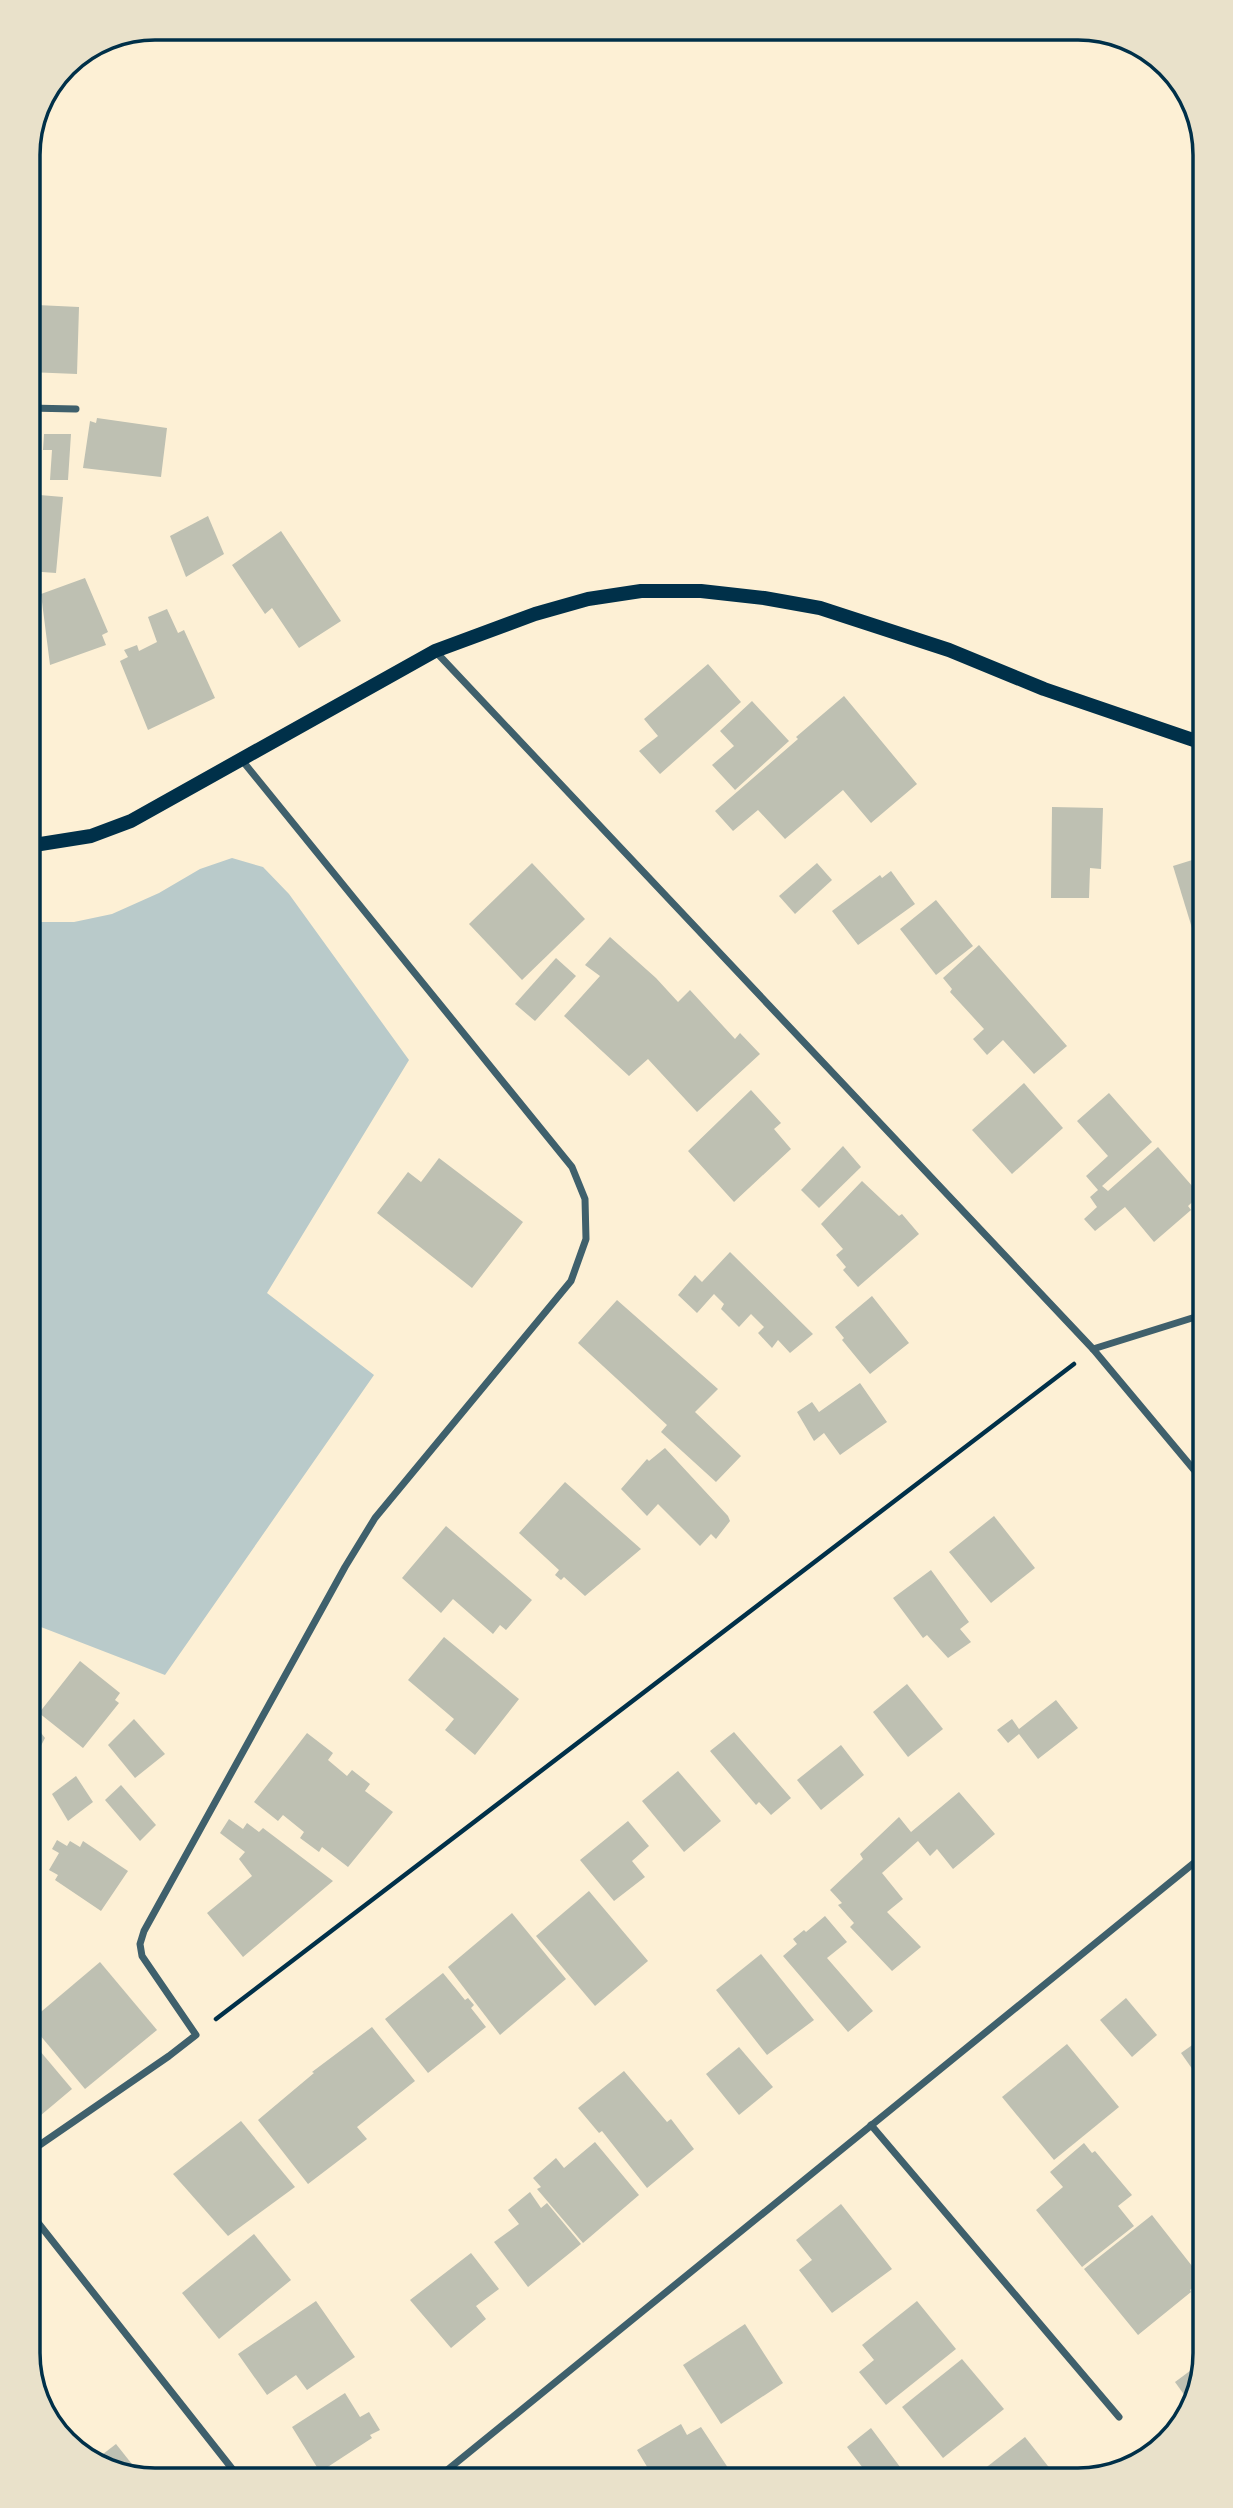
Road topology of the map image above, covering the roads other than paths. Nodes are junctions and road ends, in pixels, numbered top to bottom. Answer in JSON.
{"nodes":[{"id":1,"x":40,"y":408,"type":"edge"},
{"id":2,"x":76,"y":409,"type":"dead end"},
{"id":3,"x":435,"y":651,"type":"junction"},
{"id":4,"x":1193,"y":740,"type":"edge"},
{"id":5,"x":241,"y":759,"type":"junction"},
{"id":6,"x":40,"y":844,"type":"edge"},
{"id":7,"x":1193,"y":1318,"type":"edge"},
{"id":8,"x":1093,"y":1349,"type":"junction"},
{"id":9,"x":1193,"y":1468,"type":"edge"},
{"id":10,"x":1193,"y":1864,"type":"edge"},
{"id":11,"x":871,"y":2125,"type":"junction"},
{"id":12,"x":40,"y":2145,"type":"edge"},
{"id":13,"x":40,"y":2225,"type":"edge"},
{"id":14,"x":1119,"y":2417,"type":"dead end"},
{"id":15,"x":232,"y":2468,"type":"edge"},
{"id":16,"x":450,"y":2468,"type":"edge"}],
"edges":[{"from":1,"to":2,"type":"street"},
{"from":3,"to":4,"type":"main road"},
{"from":3,"to":5,"type":"main road"},
{"from":3,"to":8,"type":"street"},
{"from":5,"to":6,"type":"main road"},
{"from":5,"to":12,"type":"street"},
{"from":7,"to":8,"type":"street"},
{"from":8,"to":9,"type":"street"},
{"from":10,"to":11,"type":"street"},
{"from":11,"to":14,"type":"street"},
{"from":11,"to":16,"type":"street"},
{"from":13,"to":15,"type":"street"}]}
